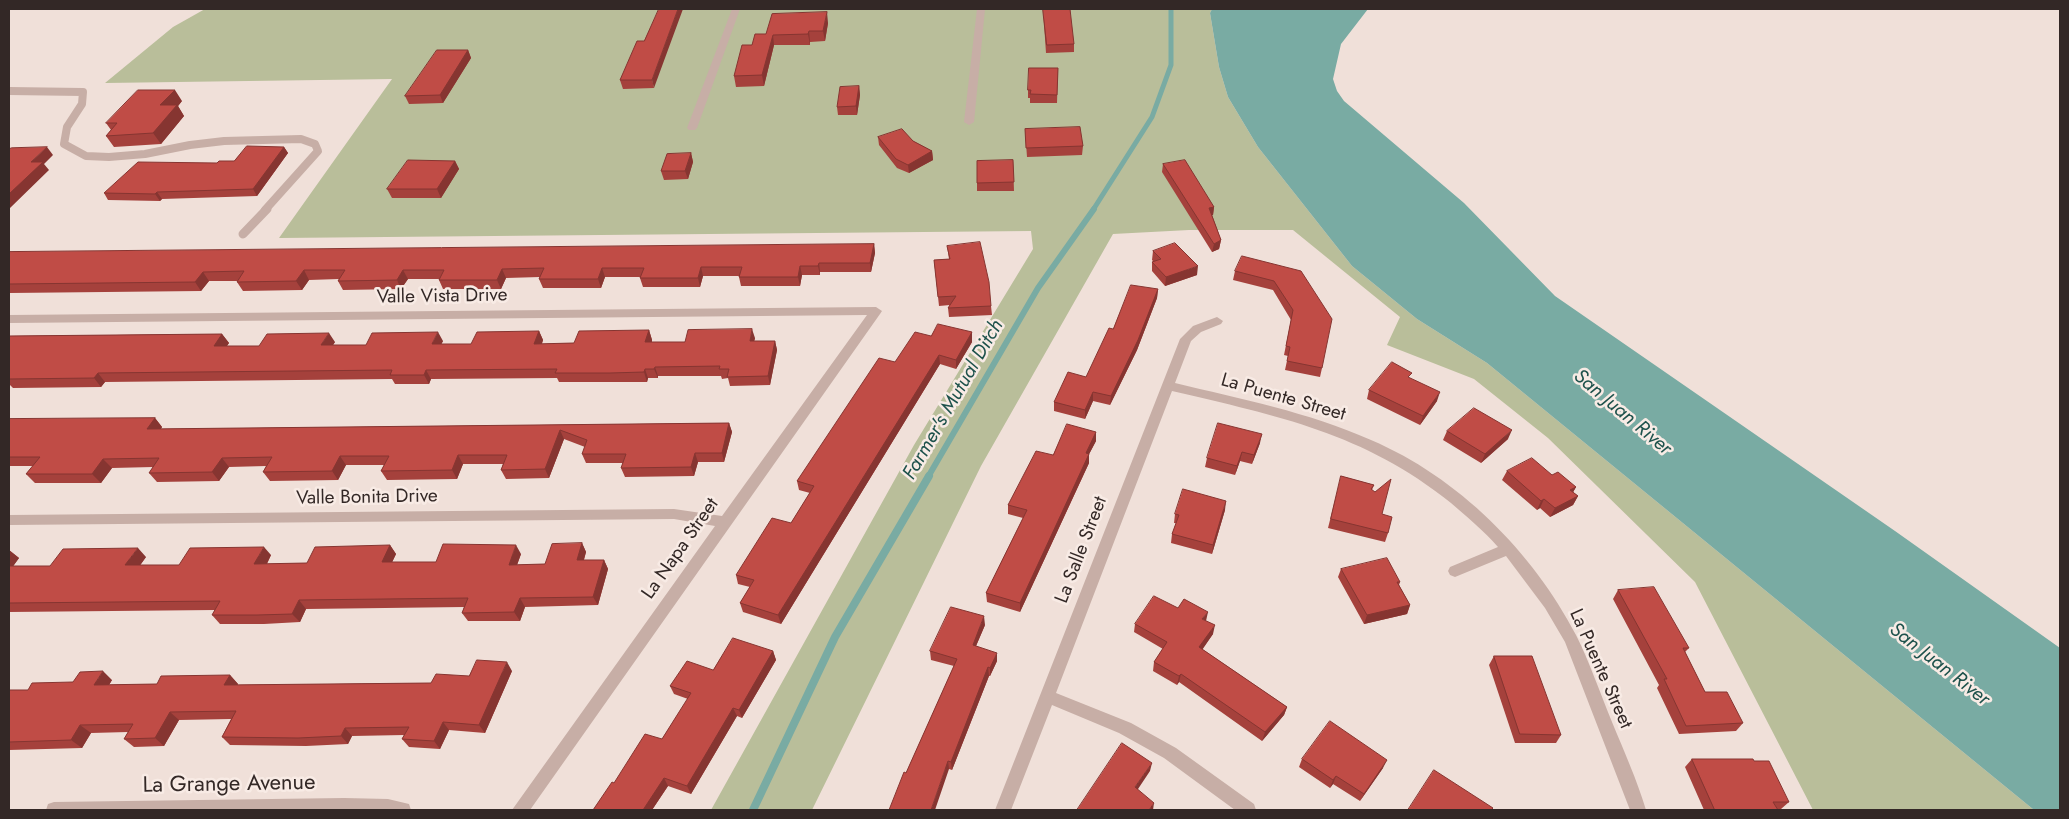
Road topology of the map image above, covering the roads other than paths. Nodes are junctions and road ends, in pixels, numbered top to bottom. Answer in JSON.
{"nodes":[{"id":1,"x":736,"y":9,"type":"edge"},
{"id":2,"x":981,"y":9,"type":"edge"},
{"id":3,"x":9,"y":90,"type":"edge"},
{"id":4,"x":969,"y":122,"type":"dead end"},
{"id":5,"x":692,"y":128,"type":"dead end"},
{"id":6,"x":243,"y":234,"type":"dead end"},
{"id":7,"x":876,"y":310,"type":"joint"},
{"id":8,"x":9,"y":319,"type":"edge"},
{"id":9,"x":1217,"y":321,"type":"dead end"},
{"id":10,"x":1167,"y":386,"type":"junction"},
{"id":11,"x":9,"y":520,"type":"edge"},
{"id":12,"x":724,"y":522,"type":"junction"},
{"id":13,"x":1509,"y":550,"type":"junction"},
{"id":14,"x":1455,"y":571,"type":"dead end"},
{"id":15,"x":1047,"y":696,"type":"junction"},
{"id":16,"x":54,"y":810,"type":"edge"},
{"id":17,"x":403,"y":810,"type":"edge"},
{"id":18,"x":520,"y":810,"type":"edge"},
{"id":19,"x":1002,"y":810,"type":"edge"},
{"id":20,"x":1248,"y":810,"type":"edge"},
{"id":21,"x":1638,"y":810,"type":"edge"}],
"edges":[{"from":1,"to":5,"type":"street"},
{"from":2,"to":4,"type":"street"},
{"from":3,"to":6,"type":"lane"},
{"from":7,"to":8,"type":"street","name":"Valle Vista Drive"},
{"from":7,"to":12,"type":"street","name":"La Napa Street"},
{"from":9,"to":10,"type":"street","name":"La Salle Street"},
{"from":10,"to":13,"type":"street","name":"La Puente Street"},
{"from":10,"to":15,"type":"street","name":"La Salle Street"},
{"from":11,"to":12,"type":"street","name":"Valle Bonita Drive"},
{"from":12,"to":18,"type":"street","name":"La Napa Street"},
{"from":13,"to":14,"type":"street"},
{"from":13,"to":21,"type":"street","name":"La Puente Street"},
{"from":15,"to":19,"type":"street","name":"La Salle Street"},
{"from":15,"to":20,"type":"street"},
{"from":16,"to":17,"type":"street","name":"La Grange Avenue"}]}
